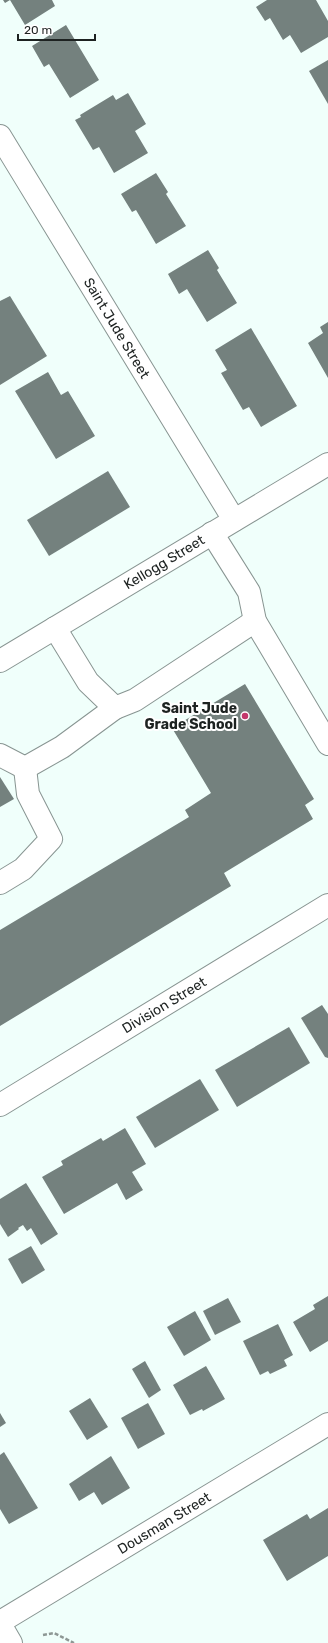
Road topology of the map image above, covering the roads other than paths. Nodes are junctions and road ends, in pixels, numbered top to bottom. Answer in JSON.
{"nodes":[{"id":1,"x":0,"y":136,"type":"edge"},
{"id":2,"x":328,"y":464,"type":"edge"},
{"id":3,"x":234,"y":520,"type":"junction"},
{"id":4,"x":212,"y":533,"type":"junction"},
{"id":5,"x":255,"y":621,"type":"junction"},
{"id":6,"x":55,"y":628,"type":"junction"},
{"id":7,"x":0,"y":661,"type":"edge"},
{"id":8,"x":115,"y":708,"type":"junction"},
{"id":9,"x":328,"y":744,"type":"edge"},
{"id":10,"x":0,"y":755,"type":"edge"},
{"id":11,"x":25,"y":768,"type":"junction"},
{"id":12,"x":0,"y":883,"type":"edge"},
{"id":13,"x":328,"y":905,"type":"edge"},
{"id":14,"x":0,"y":1105,"type":"edge"},
{"id":15,"x":328,"y":1424,"type":"edge"},
{"id":16,"x":0,"y":1623,"type":"edge"},
{"id":17,"x":11,"y":1643,"type":"edge"}],
"edges":[{"from":1,"to":3,"type":"street","name":"Saint Jude Street"},
{"from":2,"to":3,"type":"street","name":"Kellogg Street"},
{"from":3,"to":4,"type":"street","name":"Kellogg Street"},
{"from":4,"to":5,"type":"street"},
{"from":4,"to":6,"type":"street","name":"Kellogg Street"},
{"from":5,"to":8,"type":"street"},
{"from":5,"to":9,"type":"street"},
{"from":6,"to":7,"type":"street","name":"Kellogg Street"},
{"from":6,"to":8,"type":"street"},
{"from":8,"to":11,"type":"street"},
{"from":10,"to":11,"type":"street"},
{"from":11,"to":12,"type":"street"},
{"from":13,"to":14,"type":"street","name":"Division Street"},
{"from":15,"to":16,"type":"street","name":"Dousman Street"},
{"from":16,"to":17,"type":"street"}]}
